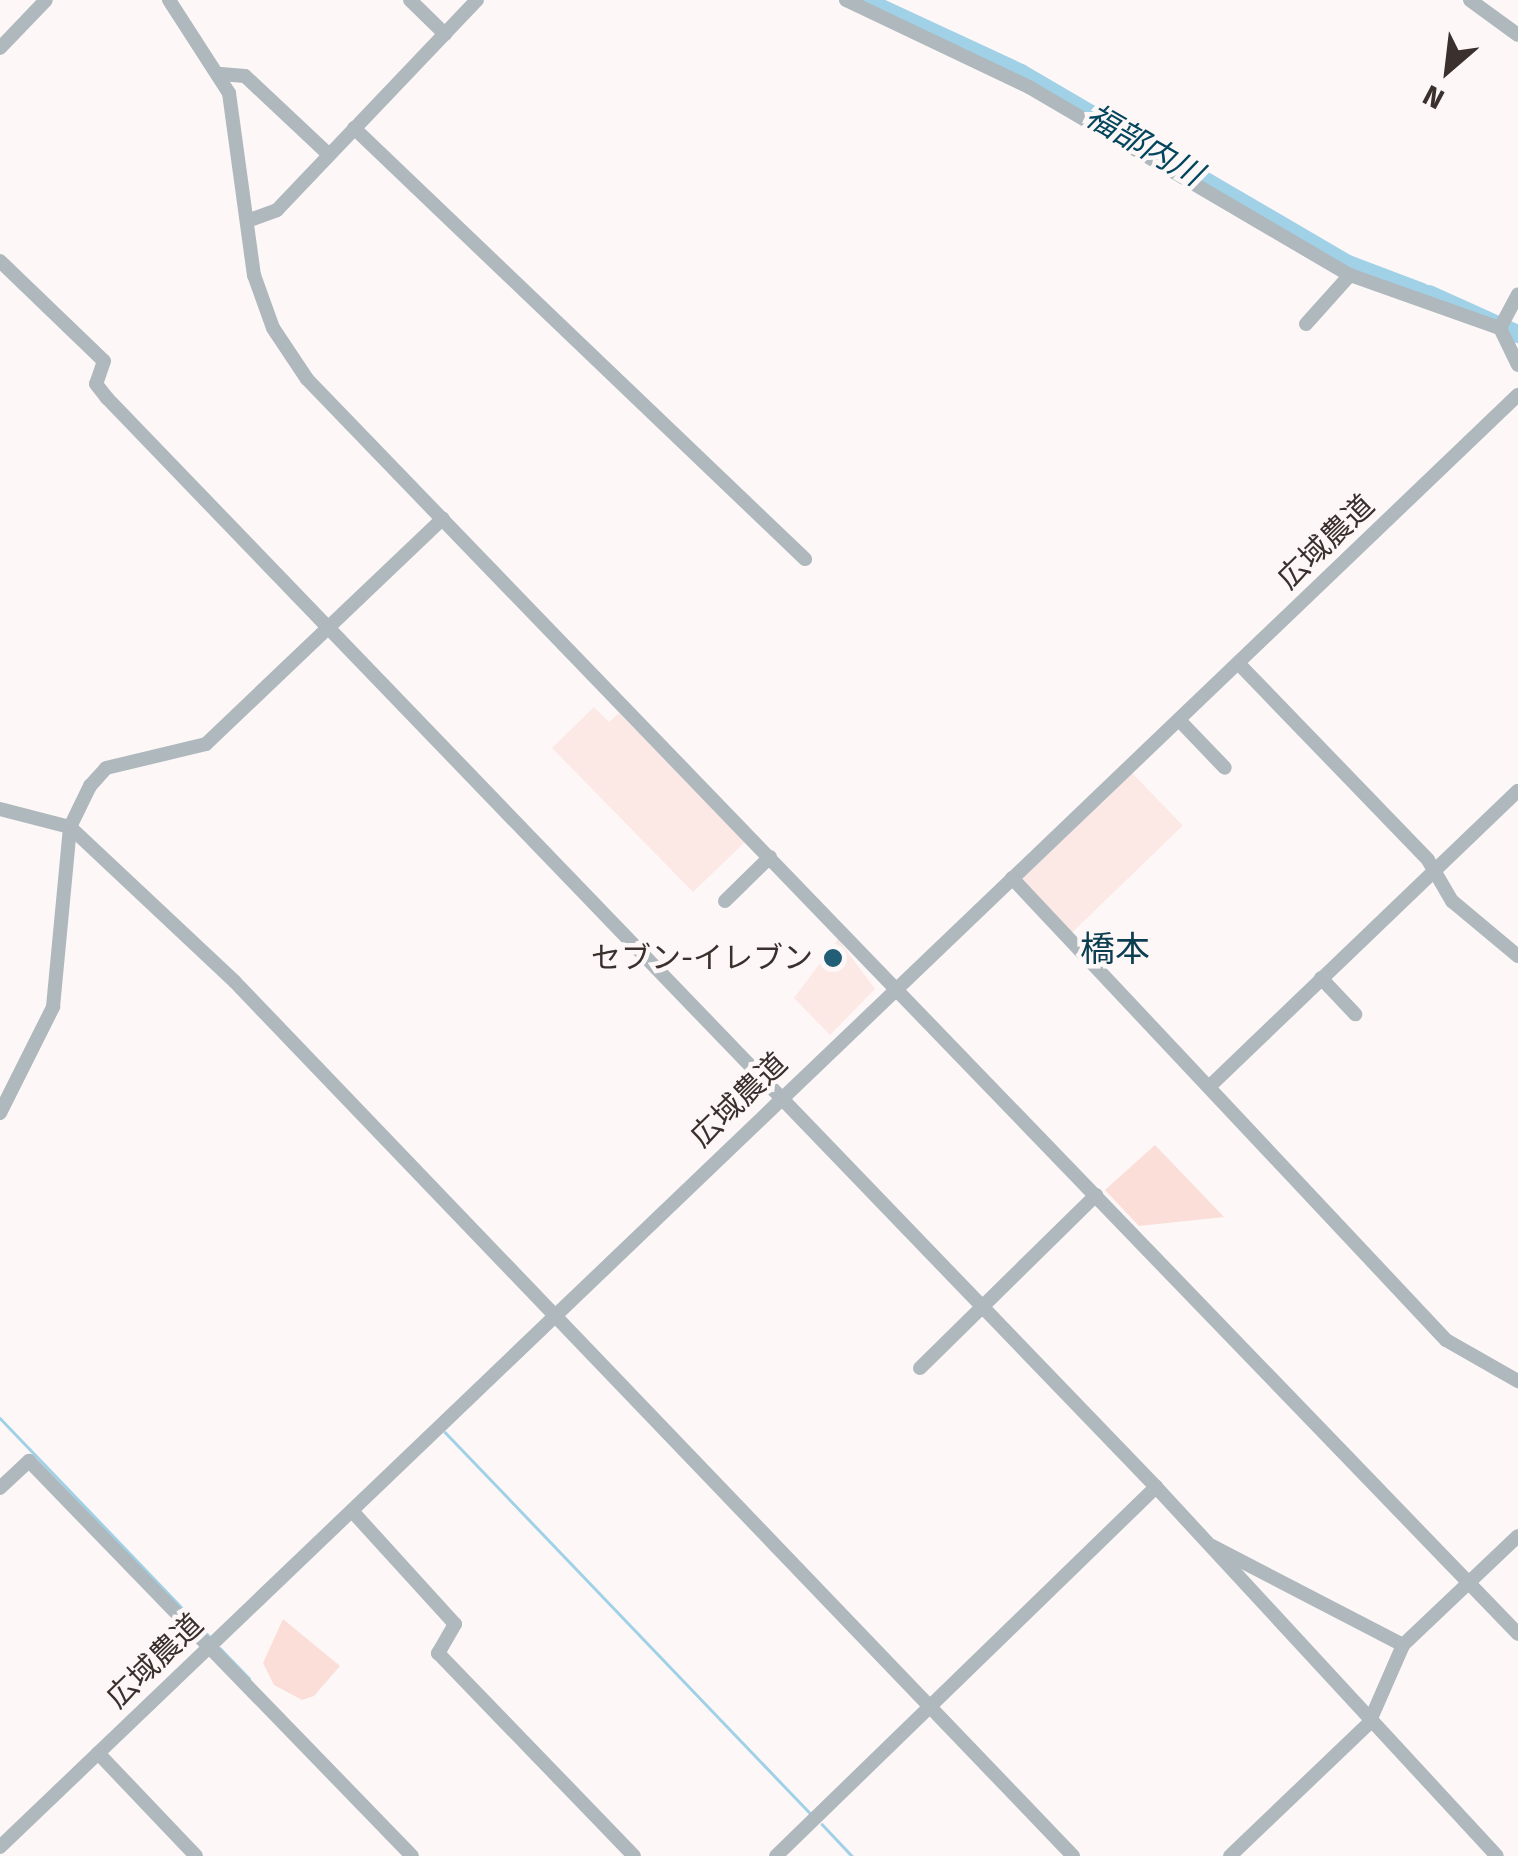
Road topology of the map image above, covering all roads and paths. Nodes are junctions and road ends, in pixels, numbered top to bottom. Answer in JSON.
{"nodes":[{"id":1,"x":46,"y":0,"type":"edge"},
{"id":2,"x":169,"y":0,"type":"edge"},
{"id":3,"x":410,"y":0,"type":"edge"},
{"id":4,"x":477,"y":0,"type":"edge"},
{"id":5,"x":846,"y":0,"type":"edge"},
{"id":6,"x":1470,"y":0,"type":"edge"},
{"id":7,"x":445,"y":34,"type":"junction"},
{"id":8,"x":1518,"y":34,"type":"edge"},
{"id":9,"x":0,"y":48,"type":"edge"},
{"id":10,"x":222,"y":74,"type":"junction"},
{"id":11,"x":354,"y":128,"type":"junction"},
{"id":12,"x":329,"y":155,"type":"junction"},
{"id":13,"x":247,"y":221,"type":"junction"},
{"id":14,"x":0,"y":261,"type":"edge"},
{"id":15,"x":1350,"y":275,"type":"junction"},
{"id":16,"x":1518,"y":294,"type":"edge"},
{"id":17,"x":1306,"y":324,"type":"dead end"},
{"id":18,"x":1502,"y":324,"type":"junction"},
{"id":19,"x":1518,"y":365,"type":"edge"},
{"id":20,"x":1518,"y":395,"type":"edge"},
{"id":21,"x":443,"y":518,"type":"junction"},
{"id":22,"x":805,"y":559,"type":"dead end"},
{"id":23,"x":330,"y":626,"type":"junction"},
{"id":24,"x":1239,"y":664,"type":"junction"},
{"id":25,"x":1179,"y":720,"type":"junction"},
{"id":26,"x":1224,"y":768,"type":"dead end"},
{"id":27,"x":1518,"y":791,"type":"edge"},
{"id":28,"x":0,"y":809,"type":"edge"},
{"id":29,"x":70,"y":828,"type":"junction"},
{"id":30,"x":770,"y":858,"type":"junction"},
{"id":31,"x":1433,"y":872,"type":"junction"},
{"id":32,"x":1012,"y":878,"type":"junction"},
{"id":33,"x":725,"y":901,"type":"dead end"},
{"id":34,"x":1518,"y":956,"type":"edge"},
{"id":35,"x":1321,"y":978,"type":"junction"},
{"id":36,"x":896,"y":988,"type":"junction"},
{"id":37,"x":1355,"y":1014,"type":"dead end"},
{"id":38,"x":1211,"y":1085,"type":"junction"},
{"id":39,"x":782,"y":1097,"type":"junction"},
{"id":40,"x":0,"y":1113,"type":"edge"},
{"id":41,"x":1096,"y":1195,"type":"junction"},
{"id":42,"x":982,"y":1306,"type":"junction"},
{"id":43,"x":555,"y":1316,"type":"junction"},
{"id":44,"x":920,"y":1368,"type":"dead end"},
{"id":45,"x":1518,"y":1381,"type":"edge"},
{"id":46,"x":1156,"y":1487,"type":"junction"},
{"id":47,"x":0,"y":1488,"type":"edge"},
{"id":48,"x":352,"y":1510,"type":"junction"},
{"id":49,"x":1518,"y":1536,"type":"edge"},
{"id":50,"x":1212,"y":1546,"type":"junction"},
{"id":51,"x":1469,"y":1583,"type":"junction"},
{"id":52,"x":1518,"y":1634,"type":"edge"},
{"id":53,"x":1403,"y":1645,"type":"junction"},
{"id":54,"x":210,"y":1646,"type":"junction"},
{"id":55,"x":931,"y":1709,"type":"junction"},
{"id":56,"x":1369,"y":1723,"type":"junction"},
{"id":57,"x":98,"y":1753,"type":"junction"},
{"id":58,"x":0,"y":1847,"type":"edge"},
{"id":59,"x":196,"y":1856,"type":"edge"},
{"id":60,"x":412,"y":1856,"type":"edge"},
{"id":61,"x":634,"y":1856,"type":"edge"},
{"id":62,"x":776,"y":1856,"type":"edge"},
{"id":63,"x":1073,"y":1856,"type":"edge"},
{"id":64,"x":1230,"y":1856,"type":"edge"},
{"id":65,"x":1497,"y":1856,"type":"edge"}],
"edges":[{"from":1,"to":9,"type":"street"},
{"from":2,"to":10,"type":"street"},
{"from":3,"to":7,"type":"street"},
{"from":4,"to":7,"type":"street"},
{"from":5,"to":15,"type":"street"},
{"from":6,"to":8,"type":"street"},
{"from":7,"to":11,"type":"street"},
{"from":10,"to":12,"type":"street"},
{"from":10,"to":13,"type":"street"},
{"from":11,"to":12,"type":"street"},
{"from":11,"to":22,"type":"street"},
{"from":12,"to":13,"type":"street"},
{"from":13,"to":21,"type":"street"},
{"from":14,"to":23,"type":"street"},
{"from":15,"to":17,"type":"street"},
{"from":15,"to":18,"type":"street"},
{"from":16,"to":18,"type":"street"},
{"from":18,"to":19,"type":"street"},
{"from":20,"to":24,"type":"street","name":"広域農道"},
{"from":21,"to":23,"type":"street"},
{"from":21,"to":30,"type":"street"},
{"from":23,"to":29,"type":"street"},
{"from":23,"to":39,"type":"street"},
{"from":24,"to":25,"type":"street","name":"広域農道"},
{"from":24,"to":31,"type":"street"},
{"from":25,"to":26,"type":"street"},
{"from":25,"to":32,"type":"street","name":"広域農道"},
{"from":27,"to":31,"type":"street"},
{"from":28,"to":29,"type":"street"},
{"from":29,"to":40,"type":"street"},
{"from":29,"to":43,"type":"street"},
{"from":30,"to":33,"type":"street"},
{"from":30,"to":36,"type":"street"},
{"from":31,"to":34,"type":"street"},
{"from":31,"to":35,"type":"street"},
{"from":32,"to":36,"type":"street","name":"広域農道"},
{"from":32,"to":38,"type":"street"},
{"from":35,"to":37,"type":"street"},
{"from":35,"to":38,"type":"street"},
{"from":36,"to":39,"type":"street","name":"広域農道"},
{"from":36,"to":41,"type":"street"},
{"from":38,"to":45,"type":"street"},
{"from":39,"to":42,"type":"street"},
{"from":39,"to":43,"type":"street","name":"広域農道"},
{"from":41,"to":42,"type":"street"},
{"from":41,"to":51,"type":"street"},
{"from":42,"to":44,"type":"street"},
{"from":42,"to":46,"type":"street"},
{"from":43,"to":48,"type":"street","name":"広域農道"},
{"from":43,"to":55,"type":"street"},
{"from":46,"to":50,"type":"street"},
{"from":46,"to":55,"type":"street"},
{"from":47,"to":54,"type":"street"},
{"from":48,"to":54,"type":"street","name":"広域農道"},
{"from":48,"to":61,"type":"street"},
{"from":49,"to":51,"type":"street"},
{"from":50,"to":53,"type":"street"},
{"from":50,"to":56,"type":"street"},
{"from":51,"to":52,"type":"street"},
{"from":51,"to":53,"type":"street"},
{"from":53,"to":56,"type":"street"},
{"from":54,"to":57,"type":"street","name":"広域農道"},
{"from":54,"to":60,"type":"street"},
{"from":55,"to":62,"type":"street"},
{"from":55,"to":63,"type":"street"},
{"from":56,"to":64,"type":"street"},
{"from":56,"to":65,"type":"street"},
{"from":57,"to":58,"type":"street","name":"広域農道"},
{"from":57,"to":59,"type":"street"}]}
